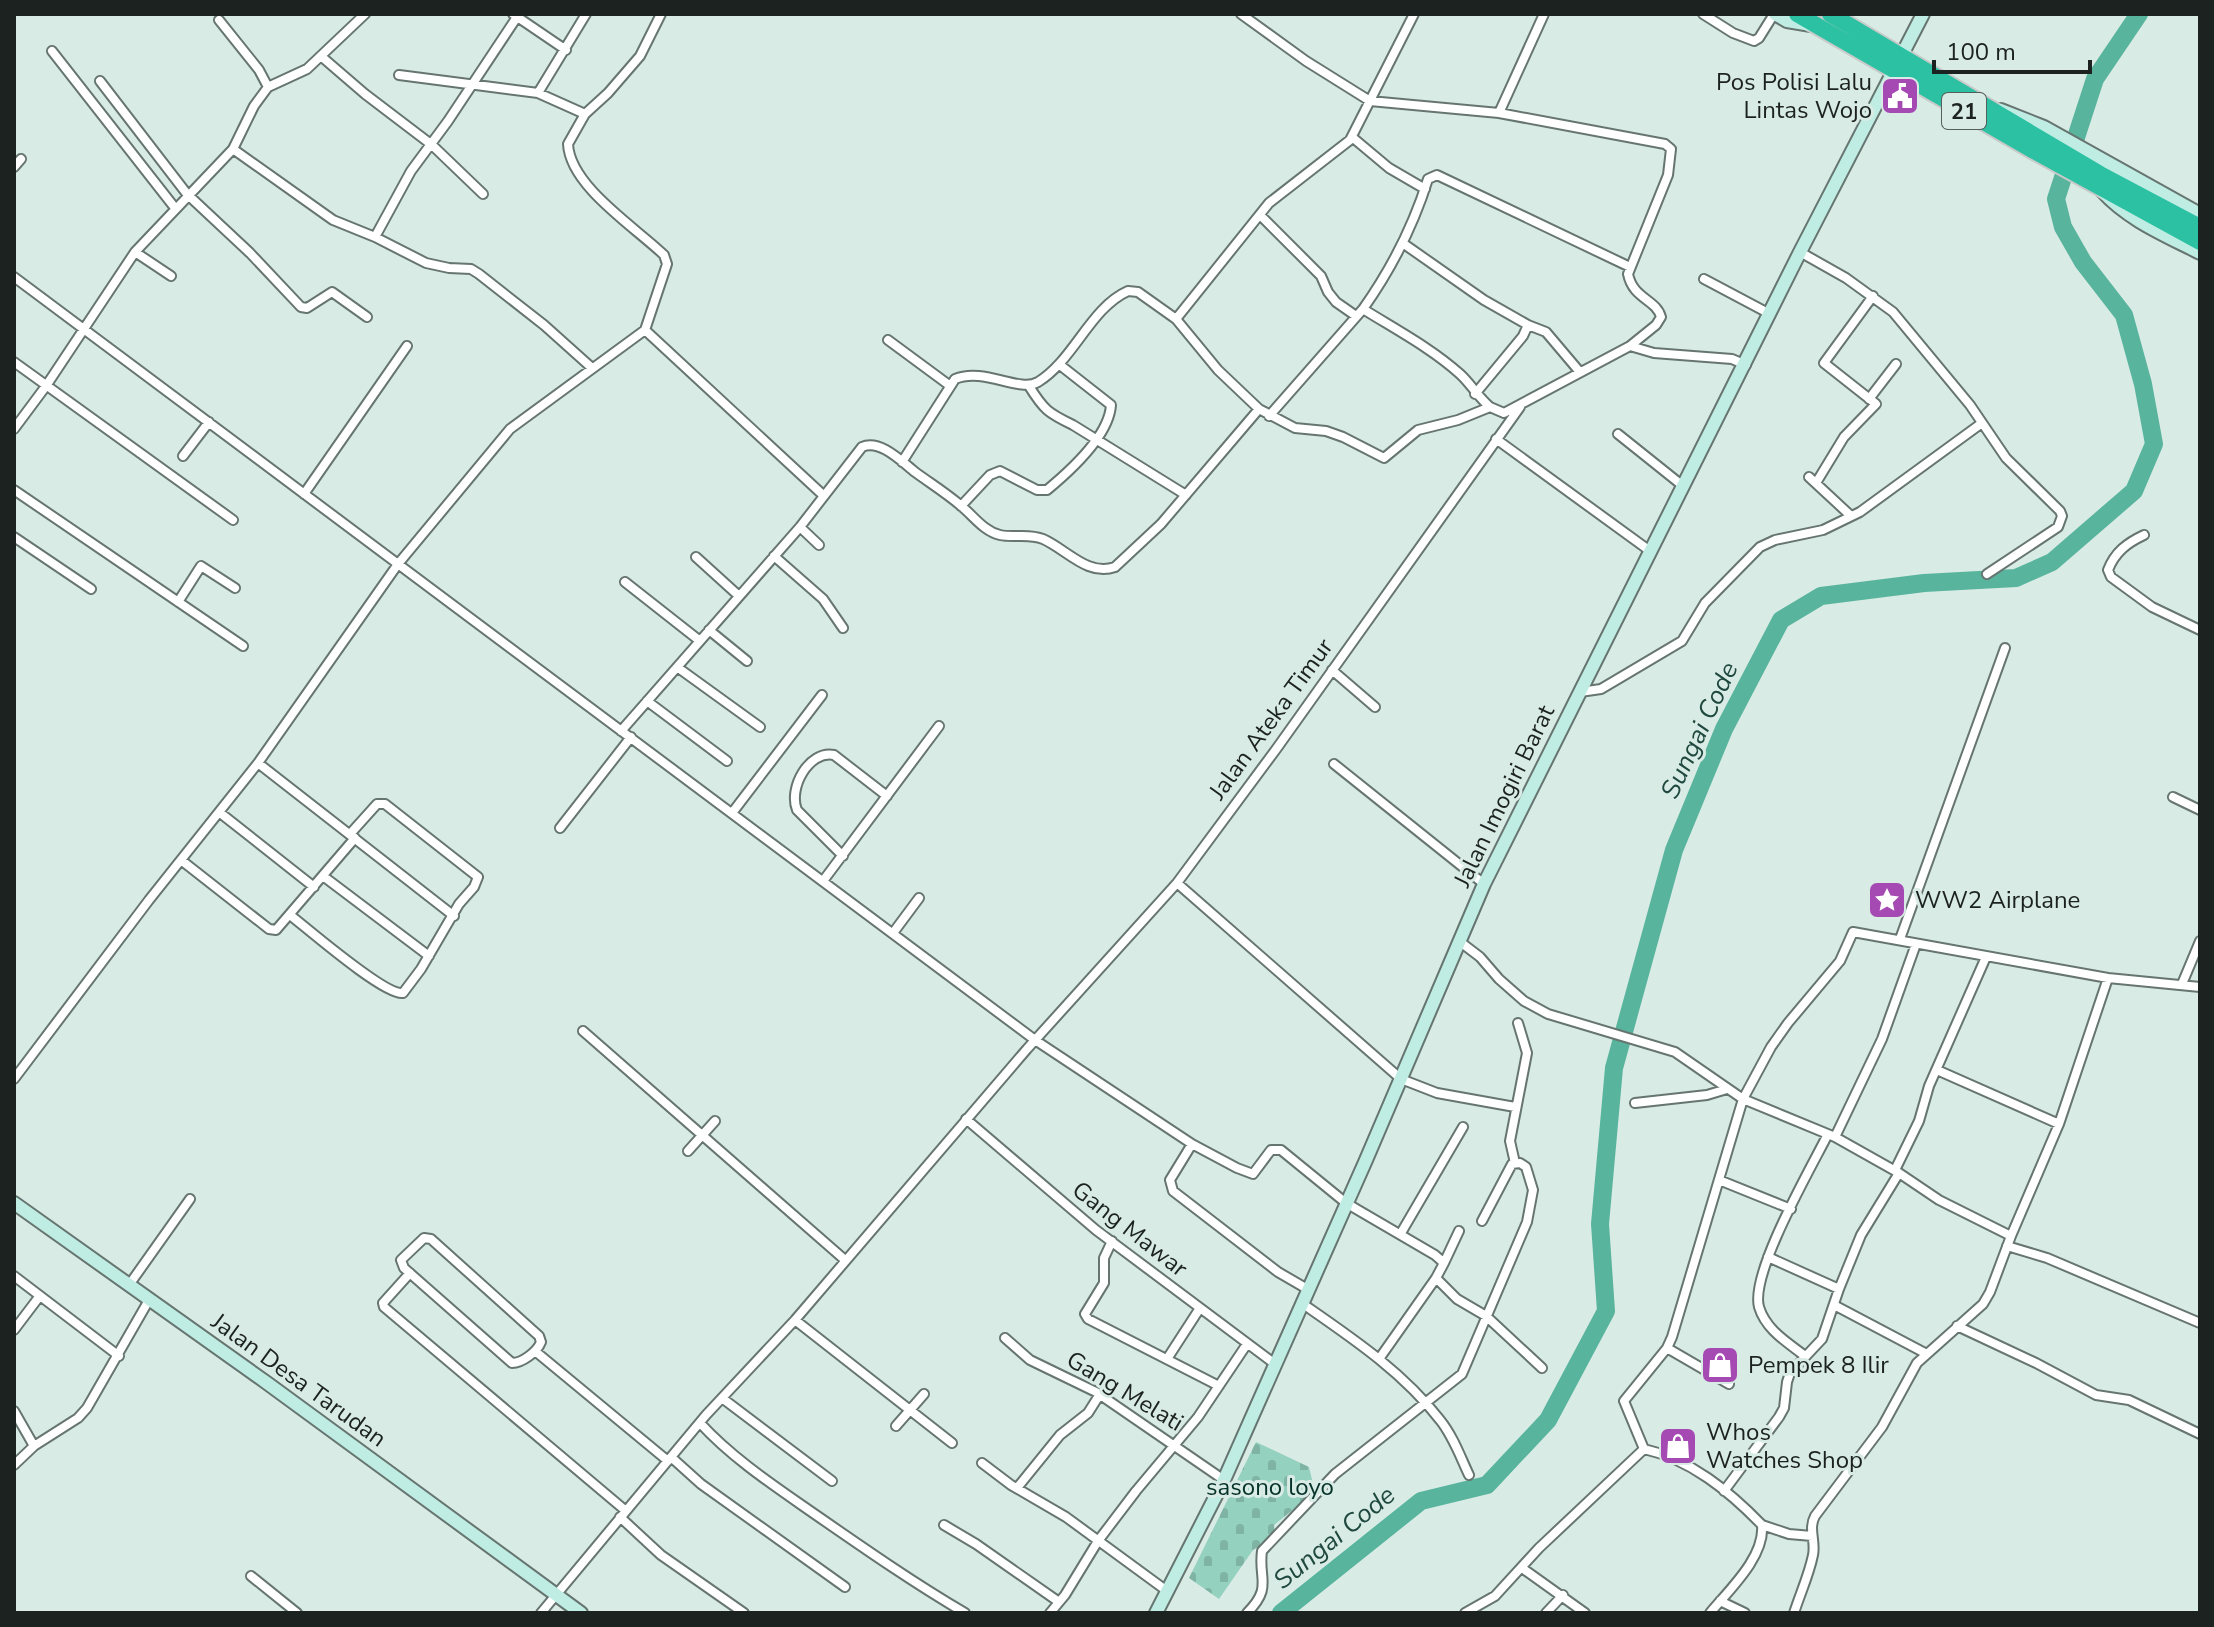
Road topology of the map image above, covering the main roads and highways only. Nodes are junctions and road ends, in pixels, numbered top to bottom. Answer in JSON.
{"nodes":[{"id":1,"x":1775,"y":14,"type":"edge"},
{"id":2,"x":1797,"y":14,"type":"edge"},
{"id":3,"x":1923,"y":14,"type":"edge"},
{"id":4,"x":1824,"y":20,"type":"edge"},
{"id":5,"x":1902,"y":55,"type":"junction"},
{"id":6,"x":1894,"y":71,"type":"junction"},
{"id":7,"x":2040,"y":139,"type":"junction"},
{"id":8,"x":2099,"y":177,"type":"junction"},
{"id":9,"x":2200,"y":214,"type":"edge"},
{"id":10,"x":2200,"y":227,"type":"edge"},
{"id":11,"x":2200,"y":242,"type":"edge"},
{"id":12,"x":2200,"y":253,"type":"edge"},
{"id":13,"x":14,"y":1203,"type":"edge"},
{"id":14,"x":581,"y":1613,"type":"edge"},
{"id":15,"x":1156,"y":1613,"type":"edge"}],
"edges":[{"from":1,"to":4,"type":"main road"},
{"from":2,"to":4,"type":"highway","number":"21"},
{"from":3,"to":5,"type":"main road","name":"Jalan Imogiri Barat"},
{"from":4,"to":5,"type":"highway","number":"21"},
{"from":4,"to":6,"type":"highway","number":"21"},
{"from":5,"to":6,"type":"main road","name":"Jalan Imogiri Barat"},
{"from":5,"to":7,"type":"highway","number":"21"},
{"from":6,"to":7,"type":"highway","number":"21"},
{"from":6,"to":15,"type":"main road","name":"Jalan Imogiri Barat"},
{"from":7,"to":8,"type":"highway","number":"21"},
{"from":7,"to":8,"type":"main road"},
{"from":8,"to":9,"type":"main road"},
{"from":8,"to":10,"type":"highway","number":"21"},
{"from":8,"to":11,"type":"highway","number":"21"},
{"from":8,"to":12,"type":"main road"},
{"from":13,"to":14,"type":"main road","name":"Jalan Desa Tarudan"}]}
